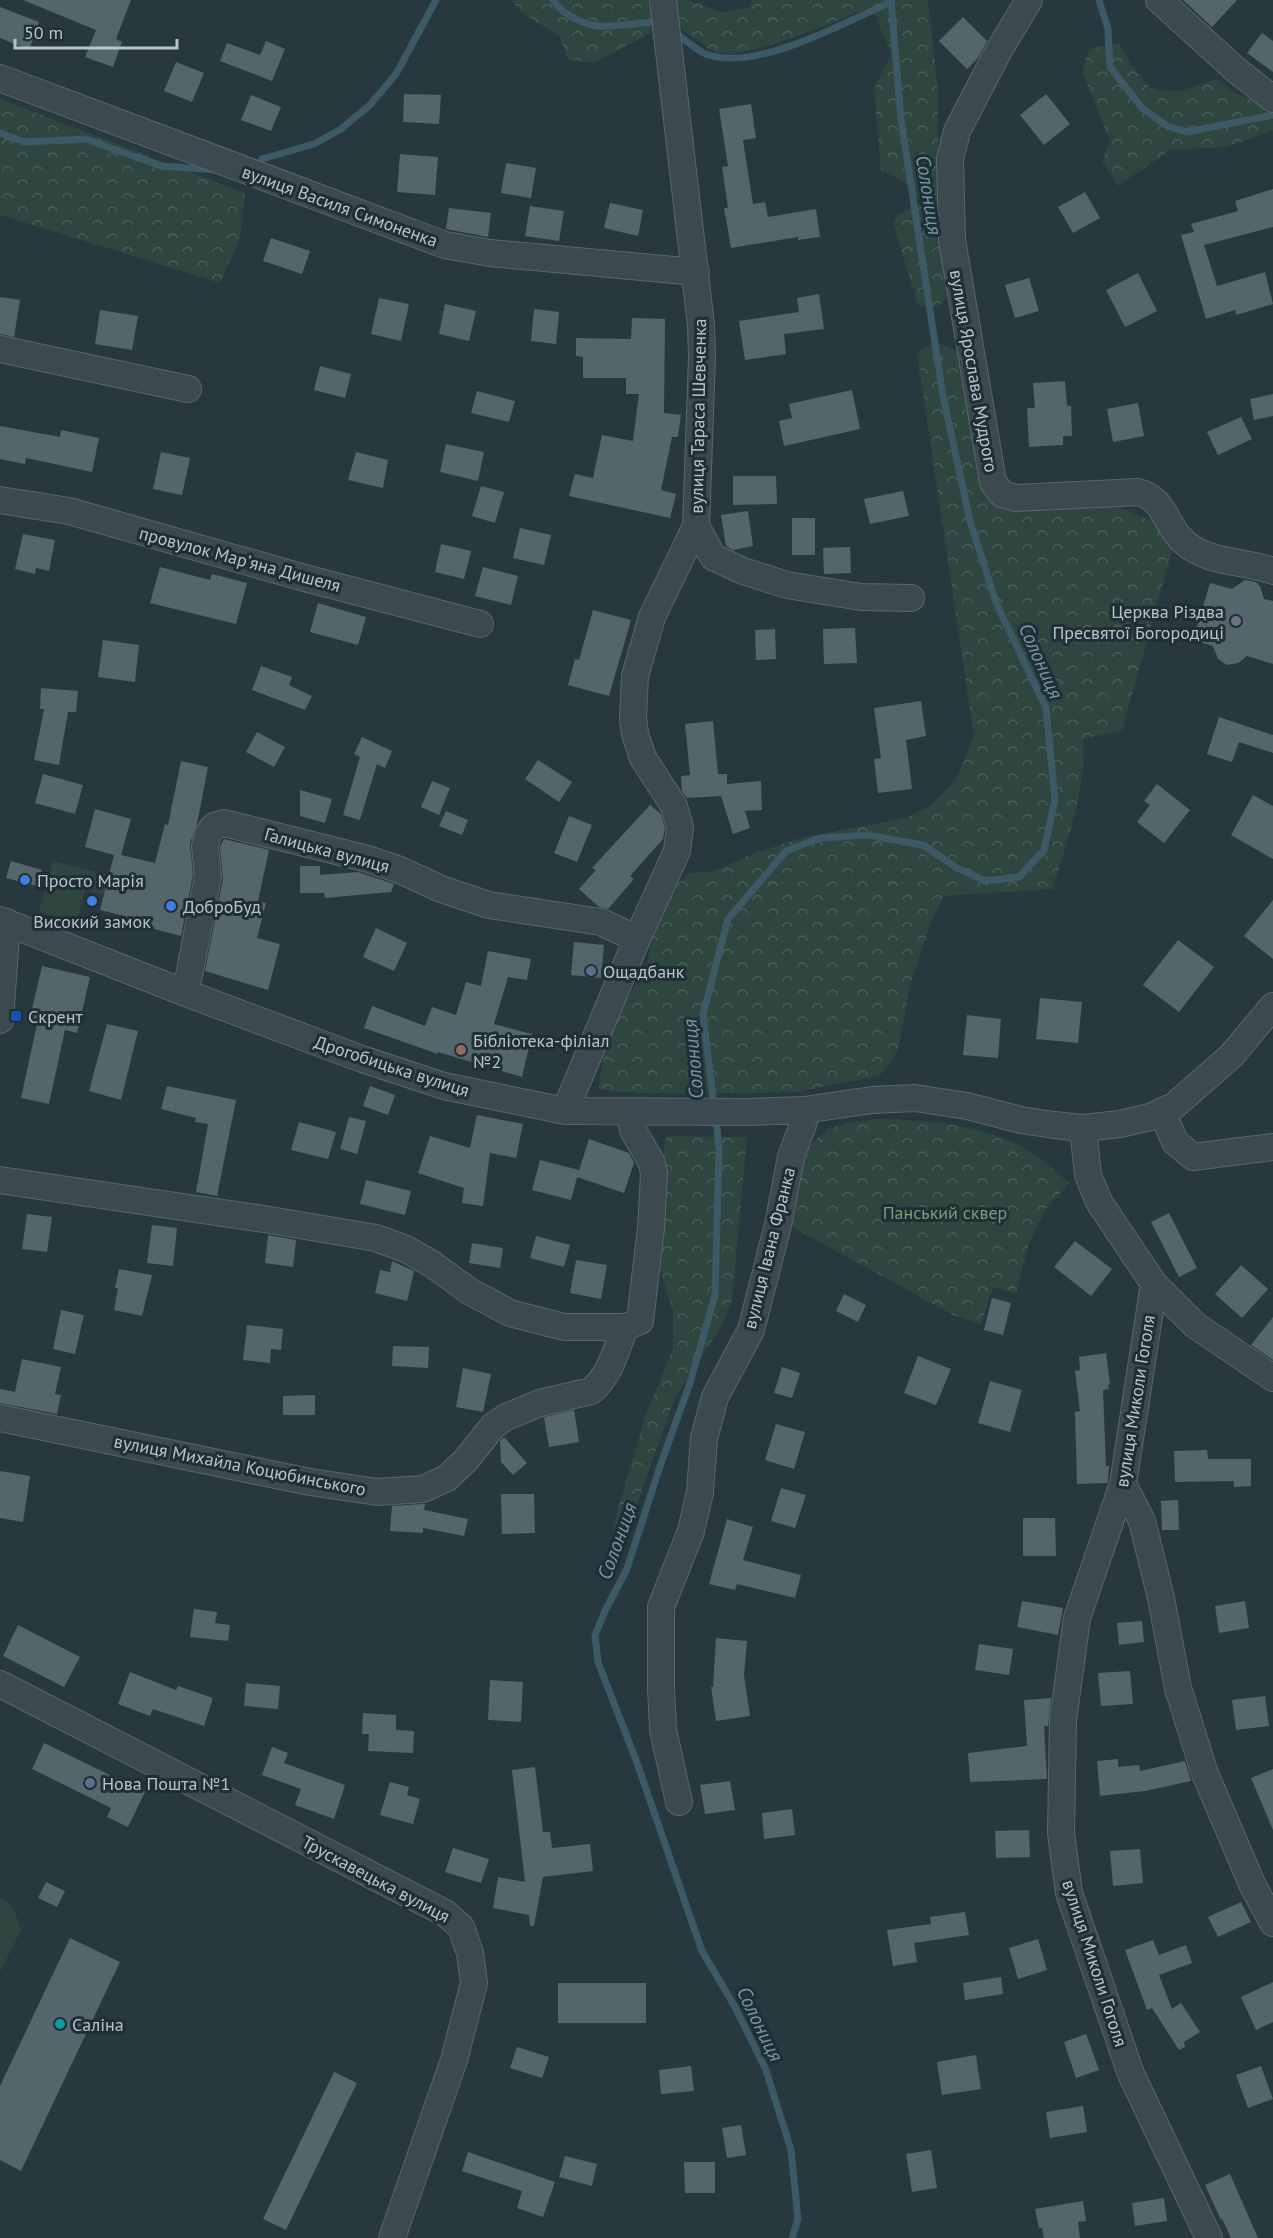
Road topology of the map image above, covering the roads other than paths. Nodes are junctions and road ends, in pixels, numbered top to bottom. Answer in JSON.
{"nodes":[{"id":1,"x":663,"y":0,"type":"edge"},
{"id":2,"x":1029,"y":0,"type":"edge"},
{"id":3,"x":1159,"y":0,"type":"edge"},
{"id":4,"x":0,"y":78,"type":"edge"},
{"id":5,"x":1273,"y":99,"type":"edge"},
{"id":6,"x":696,"y":272,"type":"junction"},
{"id":7,"x":0,"y":349,"type":"edge"},
{"id":8,"x":188,"y":389,"type":"dead end"},
{"id":9,"x":0,"y":500,"type":"edge"},
{"id":10,"x":696,"y":526,"type":"junction"},
{"id":11,"x":1273,"y":571,"type":"edge"},
{"id":12,"x":911,"y":598,"type":"dead end"},
{"id":13,"x":480,"y":624,"type":"dead end"},
{"id":14,"x":4,"y":921,"type":"edge"},
{"id":15,"x":637,"y":939,"type":"junction"},
{"id":16,"x":183,"y":992,"type":"junction"},
{"id":17,"x":1273,"y":1006,"type":"edge"},
{"id":18,"x":0,"y":1020,"type":"edge"},
{"id":19,"x":804,"y":1110,"type":"junction"},
{"id":20,"x":566,"y":1111,"type":"junction"},
{"id":21,"x":1162,"y":1112,"type":"junction"},
{"id":22,"x":628,"y":1113,"type":"junction"},
{"id":23,"x":1083,"y":1128,"type":"junction"},
{"id":24,"x":1273,"y":1147,"type":"edge"},
{"id":25,"x":0,"y":1180,"type":"edge"},
{"id":26,"x":1154,"y":1284,"type":"junction"},
{"id":27,"x":626,"y":1327,"type":"junction"},
{"id":28,"x":1273,"y":1378,"type":"edge"},
{"id":29,"x":0,"y":1418,"type":"edge"},
{"id":30,"x":1123,"y":1484,"type":"junction"},
{"id":31,"x":0,"y":1684,"type":"edge"},
{"id":32,"x":679,"y":1802,"type":"dead end"},
{"id":33,"x":1273,"y":1923,"type":"edge"},
{"id":34,"x":392,"y":2238,"type":"edge"},
{"id":35,"x":1209,"y":2238,"type":"edge"}],
"edges":[{"from":1,"to":6,"type":"street","name":"вулиця Тараса Шевченка"},
{"from":2,"to":11,"type":"street","name":"вулиця Ярослава Мудрого"},
{"from":3,"to":5,"type":"street"},
{"from":4,"to":6,"type":"street","name":"вулиця Василя Симоненка"},
{"from":6,"to":10,"type":"street","name":"вулиця Тараса Шевченка"},
{"from":7,"to":8,"type":"street"},
{"from":9,"to":13,"type":"street","name":"провулок Марʼяна Дишеля"},
{"from":10,"to":12,"type":"street"},
{"from":10,"to":15,"type":"street","name":"вулиця Тараса Шевченка"},
{"from":14,"to":16,"type":"street","name":"Дрогобицька вулиця"},
{"from":14,"to":18,"type":"street"},
{"from":15,"to":16,"type":"street","name":"Галицька вулиця"},
{"from":15,"to":20,"type":"street","name":"вулиця Тараса Шевченка"},
{"from":16,"to":20,"type":"street","name":"Дрогобицька вулиця"},
{"from":17,"to":21,"type":"street","name":"Дрогобицька вулиця"},
{"from":19,"to":22,"type":"street","name":"Дрогобицька вулиця"},
{"from":19,"to":23,"type":"street","name":"Дрогобицька вулиця"},
{"from":19,"to":32,"type":"street","name":"вулиця Івана Франка"},
{"from":20,"to":22,"type":"street","name":"Дрогобицька вулиця"},
{"from":21,"to":23,"type":"street","name":"Дрогобицька вулиця"},
{"from":21,"to":24,"type":"street"},
{"from":22,"to":27,"type":"street","name":"вулиця Михайла Коцюбинського"},
{"from":23,"to":26,"type":"street"},
{"from":25,"to":27,"type":"street"},
{"from":26,"to":28,"type":"street"},
{"from":26,"to":30,"type":"street","name":"вулиця Миколи Гоголя"},
{"from":27,"to":29,"type":"street","name":"вулиця Михайла Коцюбинського"},
{"from":30,"to":33,"type":"street"},
{"from":30,"to":35,"type":"street","name":"вулиця Миколи Гоголя"},
{"from":31,"to":34,"type":"street","name":"Трускавецька вулиця"}]}
